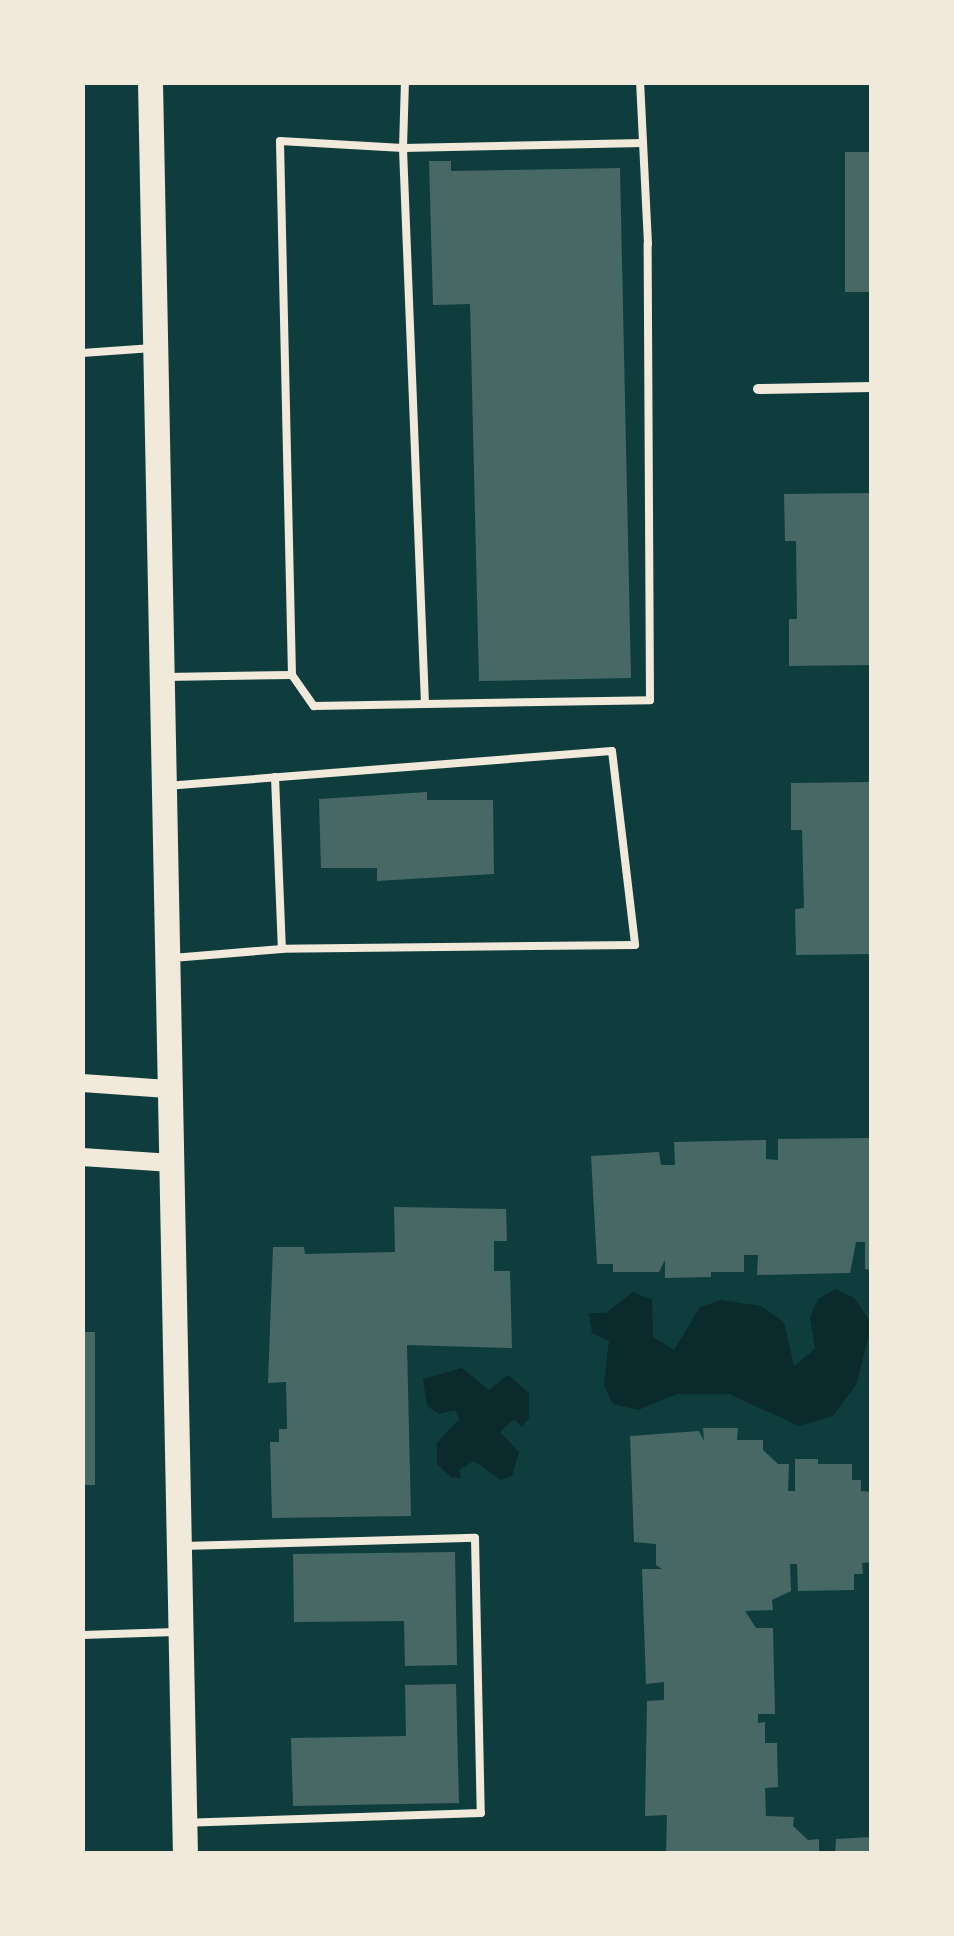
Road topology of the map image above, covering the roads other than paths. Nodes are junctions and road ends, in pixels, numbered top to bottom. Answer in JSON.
{"nodes":[{"id":1,"x":150,"y":82,"type":"edge"},
{"id":2,"x":405,"y":82,"type":"edge"},
{"id":3,"x":640,"y":82,"type":"edge"},
{"id":4,"x":643,"y":143,"type":"junction"},
{"id":5,"x":402,"y":148,"type":"junction"},
{"id":6,"x":156,"y":348,"type":"junction"},
{"id":7,"x":82,"y":353,"type":"edge"},
{"id":8,"x":872,"y":387,"type":"edge"},
{"id":9,"x":758,"y":389,"type":"dead end"},
{"id":10,"x":292,"y":675,"type":"junction"},
{"id":11,"x":162,"y":677,"type":"junction"},
{"id":12,"x":425,"y":704,"type":"junction"},
{"id":13,"x":275,"y":777,"type":"junction"},
{"id":14,"x":166,"y":786,"type":"junction"},
{"id":15,"x":282,"y":949,"type":"junction"},
{"id":16,"x":167,"y":959,"type":"junction"},
{"id":17,"x":82,"y":1083,"type":"edge"},
{"id":18,"x":168,"y":1089,"type":"junction"},
{"id":19,"x":82,"y":1158,"type":"edge"},
{"id":20,"x":172,"y":1163,"type":"junction"},
{"id":21,"x":178,"y":1546,"type":"junction"},
{"id":22,"x":180,"y":1632,"type":"junction"},
{"id":23,"x":82,"y":1634,"type":"edge"},
{"id":24,"x":183,"y":1824,"type":"junction"},
{"id":25,"x":185,"y":1854,"type":"edge"}],
"edges":[{"from":1,"to":6,"type":"main road"},
{"from":2,"to":5,"type":"lane"},
{"from":3,"to":4,"type":"lane"},
{"from":4,"to":5,"type":"lane"},
{"from":4,"to":12,"type":"lane"},
{"from":5,"to":10,"type":"lane"},
{"from":5,"to":12,"type":"lane"},
{"from":6,"to":7,"type":"lane"},
{"from":6,"to":11,"type":"main road"},
{"from":8,"to":9,"type":"street"},
{"from":10,"to":11,"type":"lane"},
{"from":10,"to":12,"type":"lane"},
{"from":11,"to":14,"type":"main road"},
{"from":13,"to":14,"type":"lane"},
{"from":13,"to":15,"type":"lane"},
{"from":13,"to":15,"type":"lane"},
{"from":14,"to":16,"type":"main road"},
{"from":15,"to":16,"type":"lane"},
{"from":16,"to":18,"type":"main road"},
{"from":17,"to":18,"type":"street"},
{"from":18,"to":20,"type":"main road"},
{"from":19,"to":20,"type":"street"},
{"from":20,"to":21,"type":"main road"},
{"from":21,"to":22,"type":"main road"},
{"from":21,"to":24,"type":"lane"},
{"from":22,"to":23,"type":"lane"},
{"from":22,"to":24,"type":"main road"},
{"from":24,"to":25,"type":"main road"}]}
